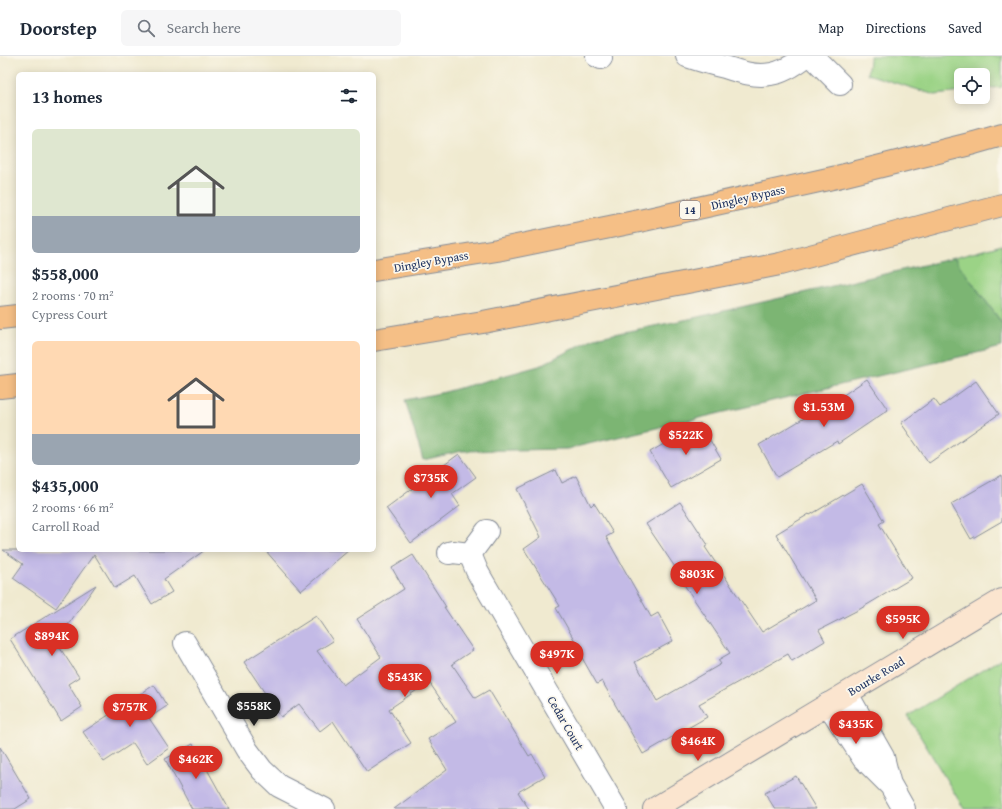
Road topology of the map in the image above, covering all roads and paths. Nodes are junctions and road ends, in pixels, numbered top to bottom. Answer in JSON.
{"nodes":[{"id":1,"x":687,"y":56,"type":"edge"},
{"id":2,"x":806,"y":56,"type":"edge"},
{"id":3,"x":812,"y":56,"type":"edge"},
{"id":4,"x":840,"y":84,"type":"dead end"},
{"id":5,"x":1002,"y":135,"type":"edge"},
{"id":6,"x":1002,"y":205,"type":"edge"},
{"id":7,"x":376,"y":270,"type":"edge"},
{"id":8,"x":16,"y":316,"type":"edge"},
{"id":9,"x":0,"y":318,"type":"edge"},
{"id":10,"x":376,"y":340,"type":"edge"},
{"id":11,"x":16,"y":385,"type":"edge"},
{"id":12,"x":0,"y":387,"type":"edge"},
{"id":13,"x":487,"y":531,"type":"dead end"},
{"id":14,"x":1000,"y":602,"type":"edge"},
{"id":15,"x":185,"y":643,"type":"dead end"},
{"id":16,"x":838,"y":699,"type":"junction"},
{"id":17,"x":324,"y":809,"type":"edge"},
{"id":18,"x":616,"y":809,"type":"edge"},
{"id":19,"x":654,"y":809,"type":"edge"},
{"id":20,"x":904,"y":809,"type":"edge"}],
"edges":[{"from":1,"to":2,"type":"street"},
{"from":3,"to":4,"type":"street"},
{"from":5,"to":7,"type":"highway","name":"Dingley Bypass","number":"14"},
{"from":6,"to":10,"type":"highway"},
{"from":8,"to":9,"type":"highway"},
{"from":11,"to":12,"type":"highway"},
{"from":13,"to":18,"type":"street","name":"Cedar Court"},
{"from":14,"to":16,"type":"main road","name":"Bourke Road"},
{"from":15,"to":17,"type":"street"},
{"from":16,"to":19,"type":"main road","name":"Bourke Road"},
{"from":16,"to":20,"type":"street"}]}
